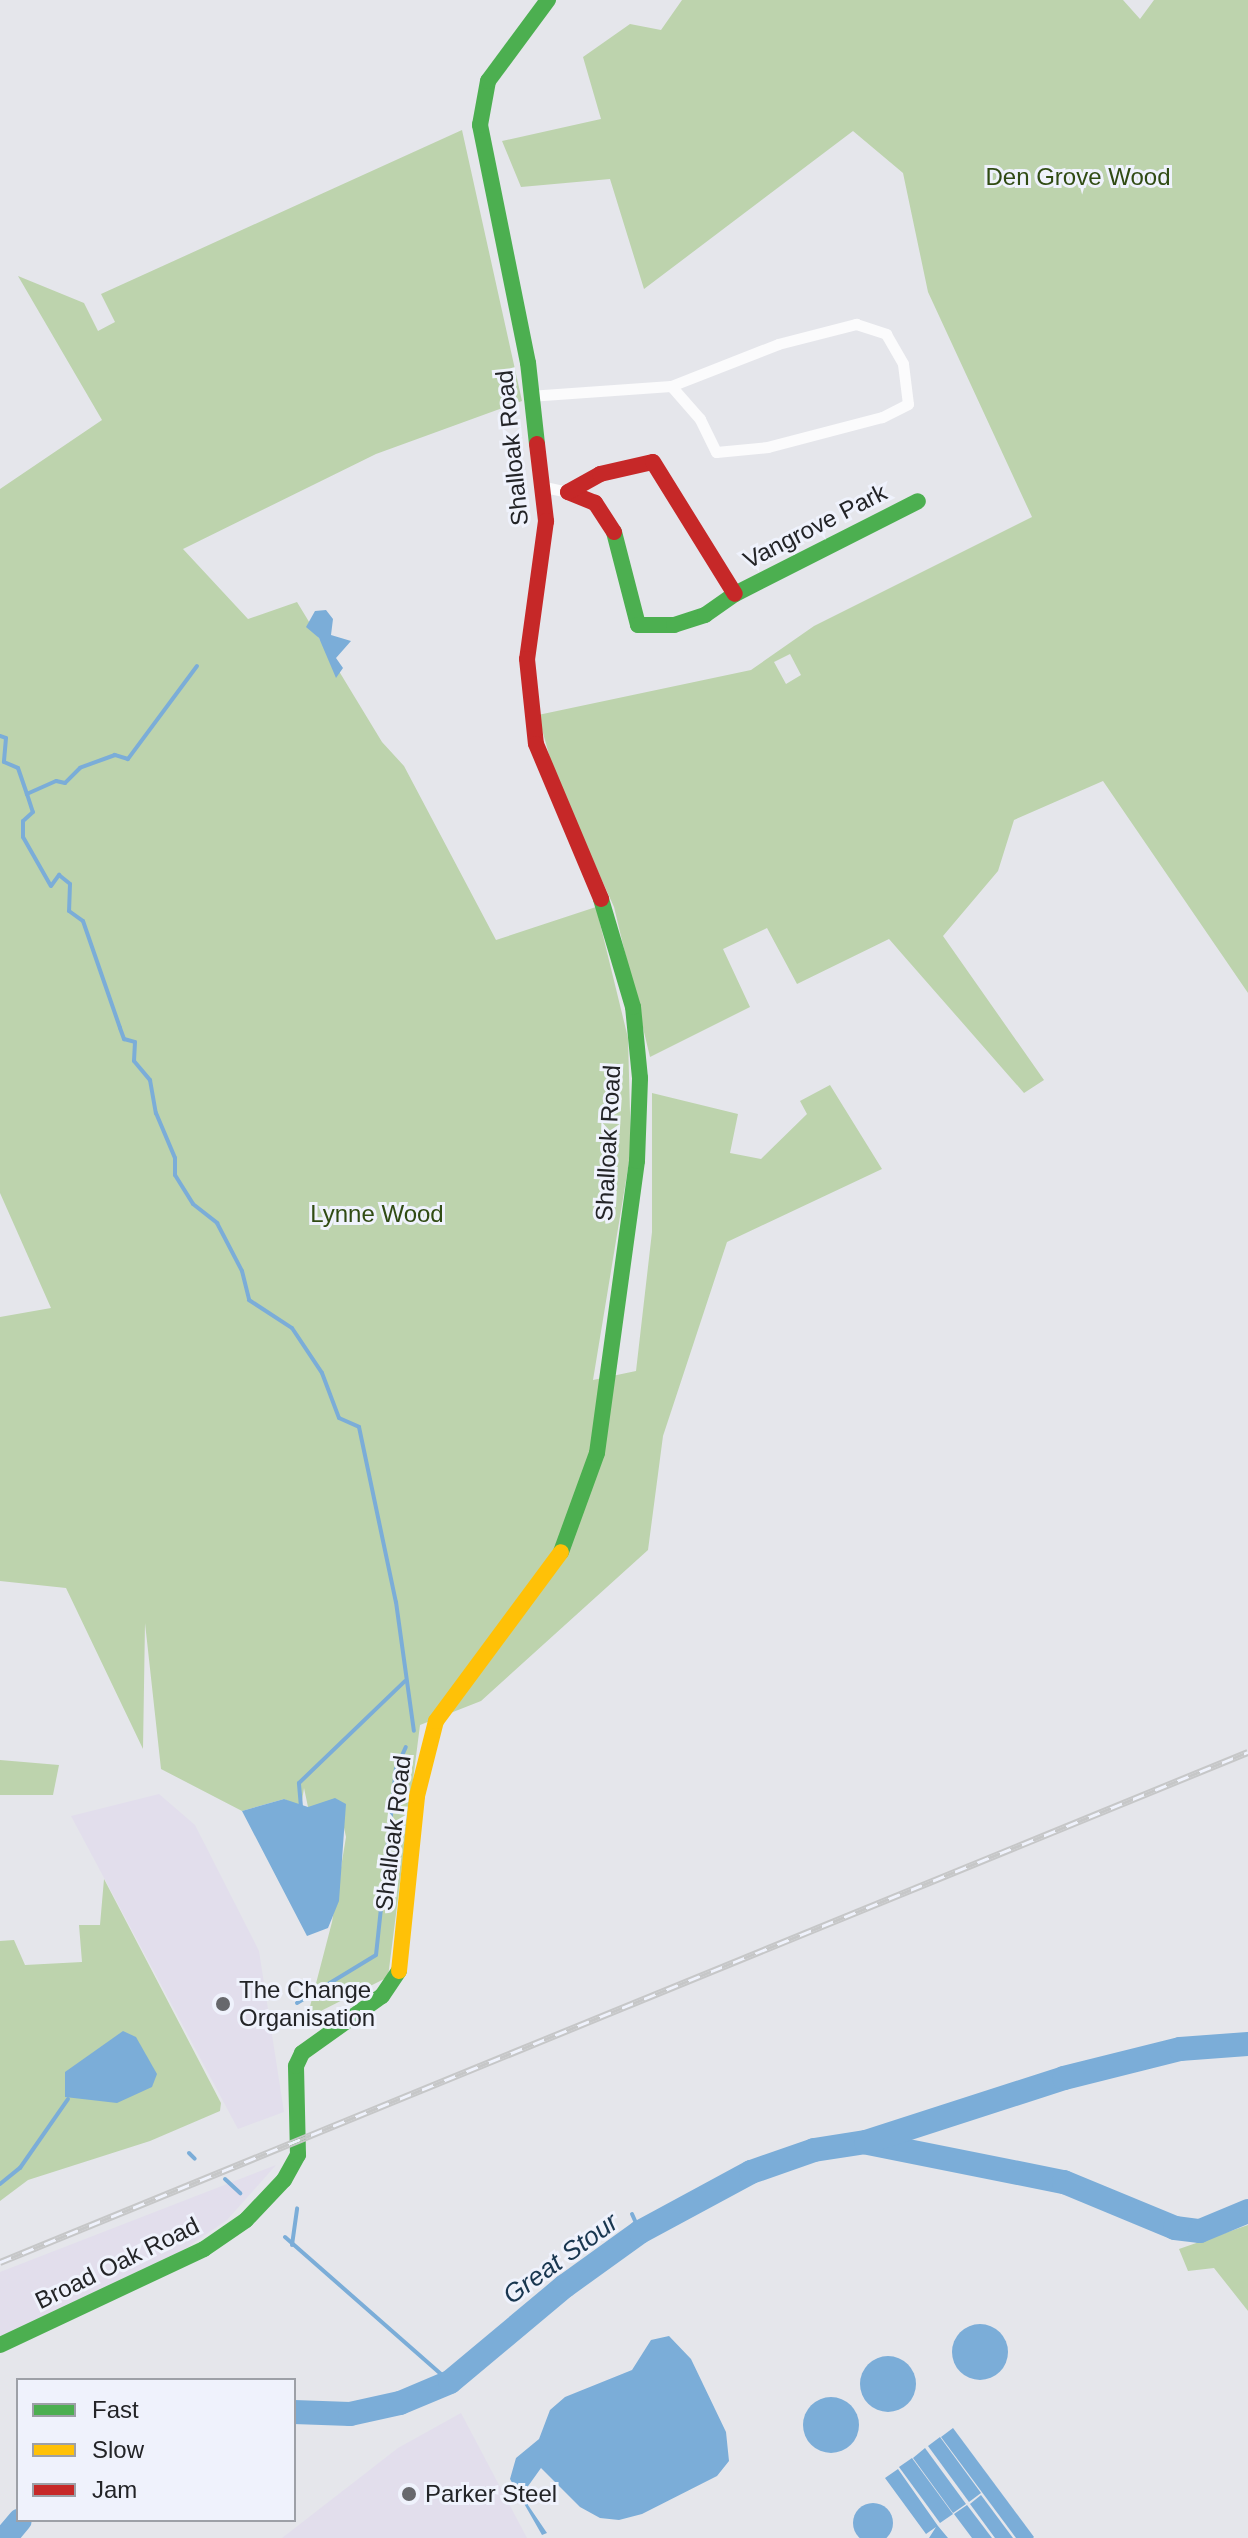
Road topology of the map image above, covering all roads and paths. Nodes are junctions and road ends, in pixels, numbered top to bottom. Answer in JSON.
{"nodes":[{"id":1,"x":548,"y":0,"type":"edge"},
{"id":2,"x":671,"y":386,"type":"junction"},
{"id":3,"x":529,"y":396,"type":"junction"},
{"id":4,"x":540,"y":486,"type":"junction"},
{"id":5,"x":568,"y":492,"type":"junction"},
{"id":6,"x":918,"y":501,"type":"dead end"},
{"id":7,"x":735,"y":594,"type":"junction"},
{"id":8,"x":300,"y":2137,"type":"joint"},
{"id":9,"x":0,"y":2345,"type":"edge"}],
"edges":[{"from":1,"to":3,"type":"street","name":"Shalloak Road"},
{"from":2,"to":2,"type":"street"},
{"from":2,"to":3,"type":"street"},
{"from":3,"to":4,"type":"street","name":"Shalloak Road"},
{"from":4,"to":5,"type":"street","name":"Vangrove Park"},
{"from":4,"to":8,"type":"street","name":"Shalloak Road"},
{"from":5,"to":7,"type":"street","name":"Vangrove Park"},
{"from":5,"to":7,"type":"street","name":"Vangrove Park"},
{"from":6,"to":7,"type":"street","name":"Vangrove Park"},
{"from":8,"to":9,"type":"street","name":"Broad Oak Road"}]}
